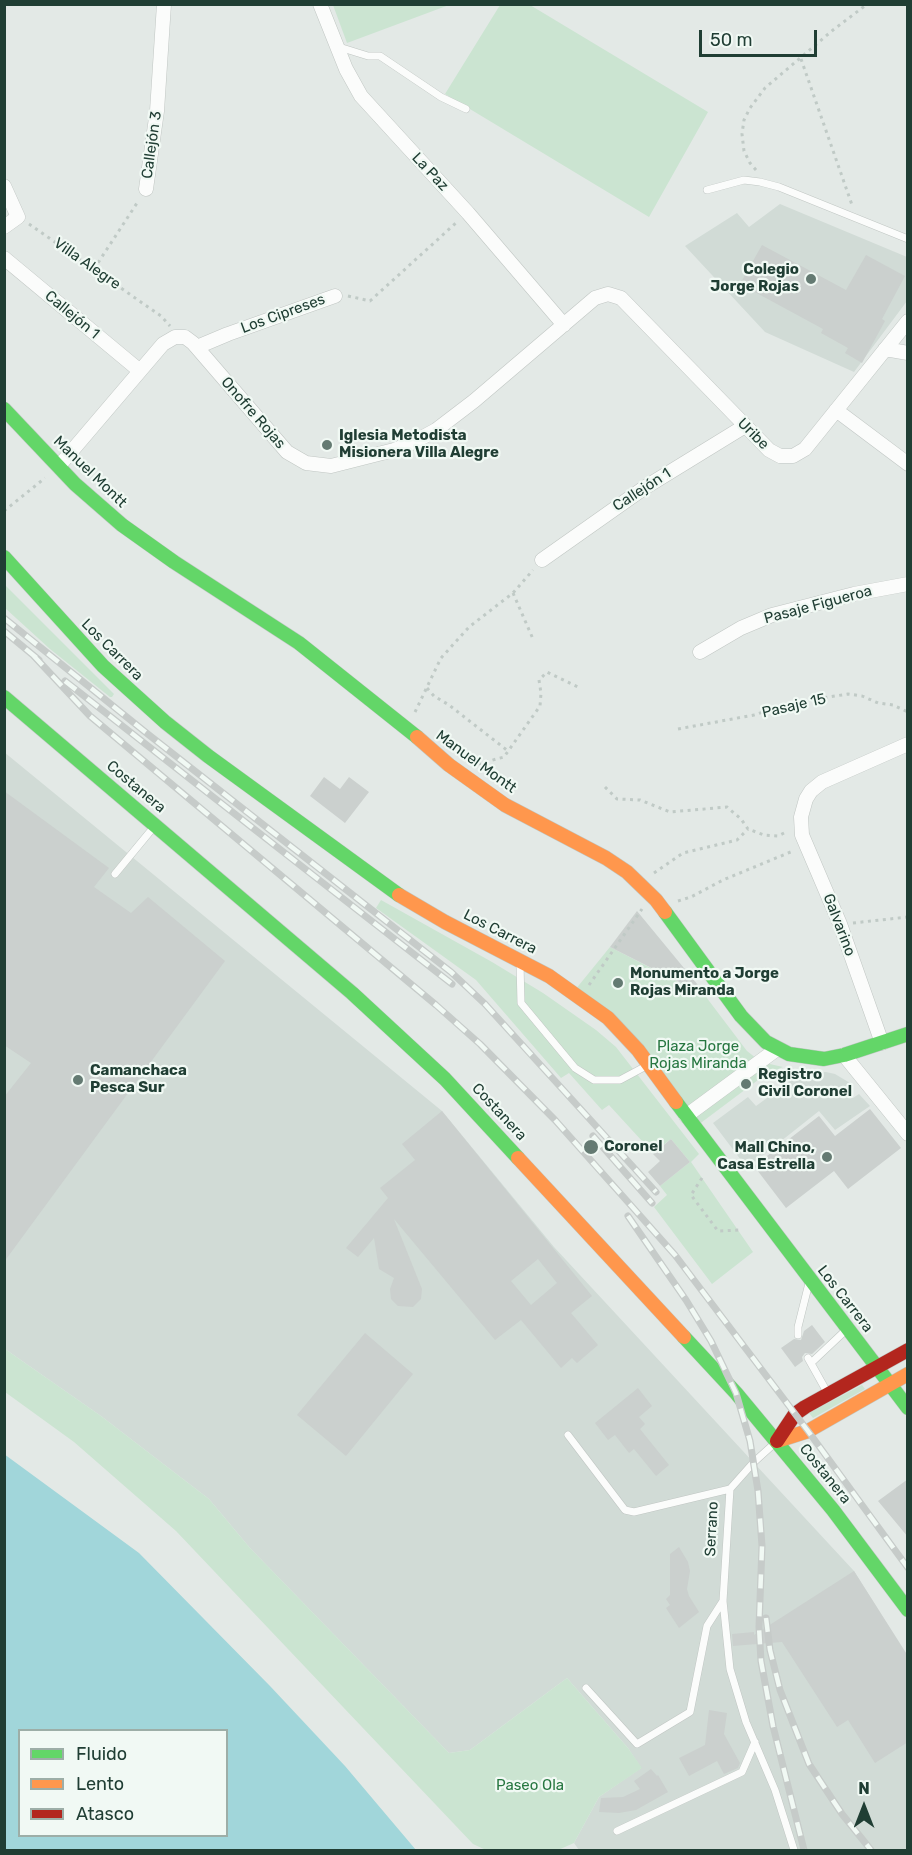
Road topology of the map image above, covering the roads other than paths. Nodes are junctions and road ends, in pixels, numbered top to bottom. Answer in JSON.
{"nodes":[{"id":1,"x":164,"y":4,"type":"edge"},
{"id":2,"x":321,"y":4,"type":"edge"},
{"id":3,"x":336,"y":46,"type":"junction"},
{"id":4,"x":466,"y":109,"type":"dead end"},
{"id":5,"x":4,"y":186,"type":"edge"},
{"id":6,"x":146,"y":189,"type":"road end"},
{"id":7,"x":707,"y":190,"type":"dead end"},
{"id":8,"x":4,"y":227,"type":"edge"},
{"id":9,"x":908,"y":239,"type":"edge"},
{"id":10,"x":4,"y":258,"type":"edge"},
{"id":11,"x":608,"y":294,"type":"joint"},
{"id":12,"x":335,"y":296,"type":"road end"},
{"id":13,"x":908,"y":321,"type":"edge"},
{"id":14,"x":564,"y":325,"type":"junction"},
{"id":15,"x":197,"y":347,"type":"junction"},
{"id":16,"x":885,"y":349,"type":"junction"},
{"id":17,"x":908,"y":353,"type":"edge"},
{"id":18,"x":140,"y":371,"type":"junction"},
{"id":19,"x":4,"y":409,"type":"edge"},
{"id":20,"x":836,"y":410,"type":"junction"},
{"id":21,"x":745,"y":426,"type":"junction"},
{"id":22,"x":908,"y":464,"type":"edge"},
{"id":23,"x":58,"y":466,"type":"junction"},
{"id":24,"x":4,"y":557,"type":"edge"},
{"id":25,"x":542,"y":560,"type":"road end"},
{"id":26,"x":908,"y":584,"type":"edge"},
{"id":27,"x":700,"y":652,"type":"dead end"},
{"id":28,"x":4,"y":697,"type":"edge"},
{"id":29,"x":908,"y":744,"type":"edge"},
{"id":30,"x":155,"y":825,"type":"junction"},
{"id":31,"x":115,"y":874,"type":"dead end"},
{"id":32,"x":520,"y":960,"type":"junction"},
{"id":33,"x":908,"y":1034,"type":"edge"},
{"id":34,"x":882,"y":1043,"type":"junction"},
{"id":35,"x":777,"y":1049,"type":"junction"},
{"id":36,"x":844,"y":1055,"type":"junction"},
{"id":37,"x":649,"y":1065,"type":"junction"},
{"id":38,"x":686,"y":1116,"type":"junction"},
{"id":39,"x":908,"y":1134,"type":"edge"},
{"id":40,"x":810,"y":1281,"type":"junction"},
{"id":41,"x":847,"y":1329,"type":"junction"},
{"id":42,"x":798,"y":1335,"type":"dead end"},
{"id":43,"x":908,"y":1350,"type":"edge"},
{"id":44,"x":877,"y":1366,"type":"junction"},
{"id":45,"x":908,"y":1374,"type":"edge"},
{"id":46,"x":890,"y":1383,"type":"junction"},
{"id":47,"x":829,"y":1394,"type":"junction"},
{"id":48,"x":908,"y":1408,"type":"edge"},
{"id":49,"x":568,"y":1435,"type":"dead end"},
{"id":50,"x":777,"y":1442,"type":"junction"},
{"id":51,"x":730,"y":1489,"type":"junction"},
{"id":52,"x":723,"y":1601,"type":"junction"},
{"id":53,"x":908,"y":1610,"type":"edge"},
{"id":54,"x":586,"y":1688,"type":"dead end"},
{"id":55,"x":755,"y":1742,"type":"junction"},
{"id":56,"x":617,"y":1831,"type":"dead end"},
{"id":57,"x":794,"y":1851,"type":"edge"}],
"edges":[{"from":1,"to":6,"type":"street","name":"Callejón 3"},
{"from":2,"to":3,"type":"street","name":"La Paz"},
{"from":3,"to":4,"type":"lane"},
{"from":3,"to":14,"type":"street","name":"La Paz"},
{"from":5,"to":8,"type":"street"},
{"from":7,"to":9,"type":"lane"},
{"from":10,"to":18,"type":"street","name":"Callejón 1"},
{"from":11,"to":14,"type":"street","name":"Onofre Rojas"},
{"from":11,"to":21,"type":"street","name":"Uribe"},
{"from":12,"to":15,"type":"street","name":"Los Cipreses"},
{"from":13,"to":16,"type":"street"},
{"from":14,"to":15,"type":"street","name":"Onofre Rojas"},
{"from":15,"to":18,"type":"street","name":"Onofre Rojas"},
{"from":16,"to":17,"type":"street"},
{"from":16,"to":20,"type":"street"},
{"from":18,"to":23,"type":"street"},
{"from":19,"to":23,"type":"main road","name":"Manuel Montt"},
{"from":20,"to":21,"type":"street","name":"Uribe"},
{"from":20,"to":22,"type":"street"},
{"from":21,"to":25,"type":"street","name":"Callejón 1"},
{"from":23,"to":35,"type":"main road","name":"Manuel Montt"},
{"from":24,"to":32,"type":"main road","name":"Los Carrera"},
{"from":26,"to":27,"type":"street","name":"Pasaje Figueroa"},
{"from":28,"to":30,"type":"main road","name":"Costanera"},
{"from":29,"to":34,"type":"street","name":"Galvarino"},
{"from":30,"to":31,"type":"lane"},
{"from":30,"to":50,"type":"main road","name":"Costanera"},
{"from":32,"to":37,"type":"main road","name":"Los Carrera"},
{"from":32,"to":37,"type":"lane"},
{"from":33,"to":34,"type":"main road","name":"Manuel Montt"},
{"from":34,"to":36,"type":"main road","name":"Manuel Montt"},
{"from":35,"to":36,"type":"main road","name":"Manuel Montt"},
{"from":35,"to":38,"type":"street"},
{"from":36,"to":39,"type":"street"},
{"from":37,"to":38,"type":"main road","name":"Los Carrera"},
{"from":38,"to":40,"type":"main road","name":"Los Carrera"},
{"from":40,"to":41,"type":"main road","name":"Los Carrera"},
{"from":40,"to":42,"type":"lane"},
{"from":41,"to":44,"type":"main road","name":"Los Carrera"},
{"from":41,"to":47,"type":"lane"},
{"from":43,"to":44,"type":"main road","name":"Serrano"},
{"from":44,"to":46,"type":"main road","name":"Los Carrera"},
{"from":44,"to":47,"type":"main road","name":"Serrano"},
{"from":45,"to":46,"type":"main road","name":"Serrano"},
{"from":46,"to":48,"type":"main road","name":"Los Carrera"},
{"from":46,"to":50,"type":"main road","name":"Serrano"},
{"from":47,"to":50,"type":"main road","name":"Serrano"},
{"from":49,"to":51,"type":"lane"},
{"from":50,"to":51,"type":"lane","name":"Serrano"},
{"from":50,"to":53,"type":"main road","name":"Costanera"},
{"from":51,"to":52,"type":"lane","name":"Serrano"},
{"from":52,"to":54,"type":"lane"},
{"from":52,"to":55,"type":"lane","name":"Serrano"},
{"from":55,"to":56,"type":"lane"},
{"from":55,"to":57,"type":"lane","name":"Serrano"}]}
